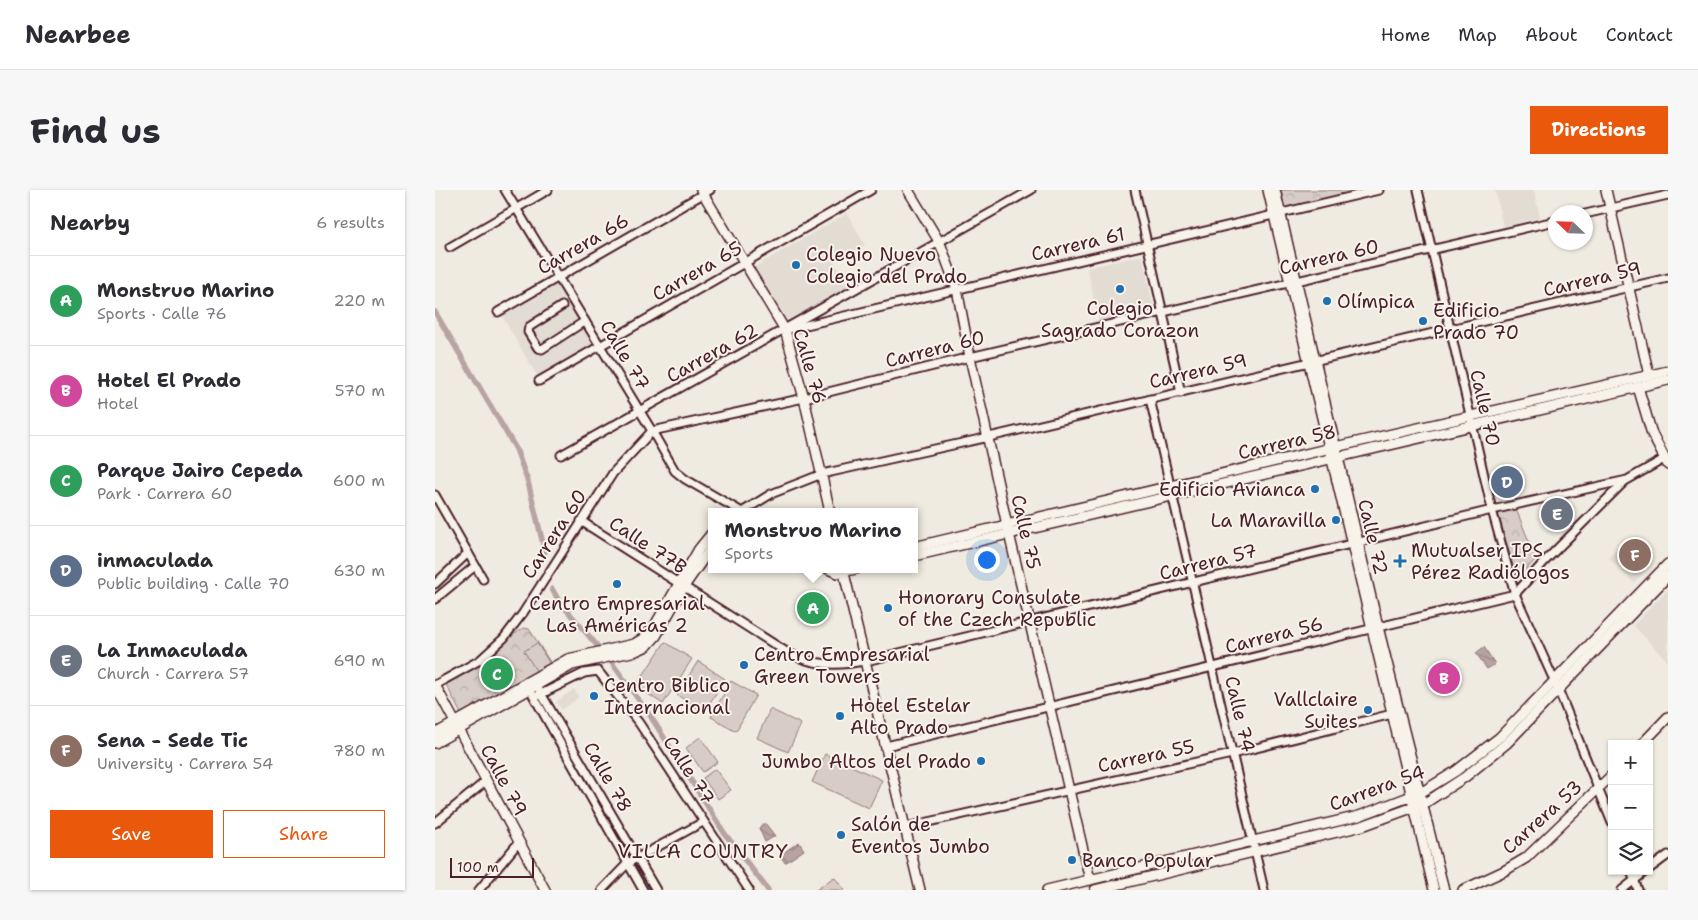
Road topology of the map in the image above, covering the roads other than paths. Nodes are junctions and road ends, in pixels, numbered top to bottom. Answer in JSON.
{"nodes":[{"id":1,"x":505,"y":190,"type":"edge"},
{"id":2,"x":547,"y":190,"type":"edge"},
{"id":3,"x":871,"y":190,"type":"edge"},
{"id":4,"x":908,"y":190,"type":"edge"},
{"id":5,"x":1031,"y":190,"type":"edge"},
{"id":6,"x":1135,"y":190,"type":"edge"},
{"id":7,"x":1268,"y":190,"type":"edge"},
{"id":8,"x":1275,"y":190,"type":"edge"},
{"id":9,"x":1379,"y":190,"type":"edge"},
{"id":10,"x":1418,"y":190,"type":"edge"},
{"id":11,"x":1606,"y":190,"type":"edge"},
{"id":12,"x":705,"y":191,"type":"edge"},
{"id":13,"x":1668,"y":195,"type":"edge"},
{"id":14,"x":516,"y":208,"type":"junction"},
{"id":15,"x":1610,"y":208,"type":"junction"},
{"id":16,"x":1593,"y":212,"type":"edge"},
{"id":17,"x":1277,"y":214,"type":"junction"},
{"id":18,"x":1548,"y":223,"type":"edge"},
{"id":19,"x":941,"y":243,"type":"junction"},
{"id":20,"x":1147,"y":244,"type":"junction"},
{"id":21,"x":449,"y":247,"type":"dead end"},
{"id":22,"x":1430,"y":249,"type":"junction"},
{"id":23,"x":745,"y":262,"type":"junction"},
{"id":24,"x":558,"y":277,"type":"junction"},
{"id":25,"x":1668,"y":278,"type":"edge"},
{"id":26,"x":1293,"y":283,"type":"junction"},
{"id":27,"x":1629,"y":287,"type":"junction"},
{"id":28,"x":957,"y":289,"type":"junction"},
{"id":29,"x":562,"y":306,"type":"dead end"},
{"id":30,"x":825,"y":306,"type":"junction"},
{"id":31,"x":1163,"y":311,"type":"junction"},
{"id":32,"x":498,"y":312,"type":"dead end"},
{"id":33,"x":830,"y":320,"type":"junction"},
{"id":34,"x":585,"y":321,"type":"junction"},
{"id":35,"x":1450,"y":329,"type":"junction"},
{"id":36,"x":785,"y":330,"type":"junction"},
{"id":37,"x":600,"y":345,"type":"junction"},
{"id":38,"x":970,"y":357,"type":"junction"},
{"id":39,"x":1311,"y":362,"type":"junction"},
{"id":40,"x":1668,"y":371,"type":"edge"},
{"id":41,"x":1649,"y":375,"type":"junction"},
{"id":42,"x":1668,"y":380,"type":"edge"},
{"id":43,"x":539,"y":381,"type":"dead end"},
{"id":44,"x":1638,"y":387,"type":"junction"},
{"id":45,"x":1181,"y":393,"type":"junction"},
{"id":46,"x":803,"y":398,"type":"junction"},
{"id":47,"x":1150,"y":399,"type":"junction"},
{"id":48,"x":640,"y":411,"type":"junction"},
{"id":49,"x":1471,"y":421,"type":"junction"},
{"id":50,"x":652,"y":431,"type":"junction"},
{"id":51,"x":989,"y":437,"type":"junction"},
{"id":52,"x":660,"y":448,"type":"junction"},
{"id":53,"x":634,"y":449,"type":"junction"},
{"id":54,"x":1332,"y":452,"type":"junction"},
{"id":55,"x":561,"y":455,"type":"dead end"},
{"id":56,"x":1666,"y":462,"type":"edge"},
{"id":57,"x":821,"y":474,"type":"junction"},
{"id":58,"x":1627,"y":480,"type":"junction"},
{"id":59,"x":1595,"y":488,"type":"junction"},
{"id":60,"x":1171,"y":491,"type":"junction"},
{"id":61,"x":435,"y":495,"type":"edge"},
{"id":62,"x":1602,"y":503,"type":"junction"},
{"id":63,"x":735,"y":508,"type":"edge"},
{"id":64,"x":748,"y":508,"type":"edge"},
{"id":65,"x":829,"y":508,"type":"edge"},
{"id":66,"x":1492,"y":510,"type":"junction"},
{"id":67,"x":581,"y":522,"type":"junction"},
{"id":68,"x":1008,"y":530,"type":"junction"},
{"id":69,"x":708,"y":538,"type":"edge"},
{"id":70,"x":1355,"y":543,"type":"junction"},
{"id":71,"x":708,"y":551,"type":"edge"},
{"id":72,"x":918,"y":551,"type":"edge"},
{"id":73,"x":468,"y":553,"type":"junction"},
{"id":74,"x":1668,"y":564,"type":"edge"},
{"id":75,"x":475,"y":566,"type":"junction"},
{"id":76,"x":843,"y":573,"type":"edge"},
{"id":77,"x":1668,"y":576,"type":"edge"},
{"id":78,"x":483,"y":578,"type":"dead end"},
{"id":79,"x":1193,"y":582,"type":"junction"},
{"id":80,"x":435,"y":584,"type":"edge"},
{"id":81,"x":680,"y":586,"type":"junction"},
{"id":82,"x":1515,"y":594,"type":"junction"},
{"id":83,"x":435,"y":599,"type":"edge"},
{"id":84,"x":1030,"y":621,"type":"junction"},
{"id":85,"x":1374,"y":628,"type":"junction"},
{"id":86,"x":865,"y":661,"type":"junction"},
{"id":87,"x":829,"y":665,"type":"joint"},
{"id":88,"x":1212,"y":667,"type":"junction"},
{"id":89,"x":1554,"y":680,"type":"junction"},
{"id":90,"x":435,"y":685,"type":"edge"},
{"id":91,"x":534,"y":688,"type":"junction"},
{"id":92,"x":1558,"y":689,"type":"junction"},
{"id":93,"x":1051,"y":706,"type":"junction"},
{"id":94,"x":1392,"y":714,"type":"junction"},
{"id":95,"x":1529,"y":715,"type":"junction"},
{"id":96,"x":1668,"y":717,"type":"edge"},
{"id":97,"x":457,"y":725,"type":"junction"},
{"id":98,"x":435,"y":734,"type":"edge"},
{"id":99,"x":1646,"y":740,"type":"edge"},
{"id":100,"x":435,"y":743,"type":"edge"},
{"id":101,"x":886,"y":746,"type":"junction"},
{"id":102,"x":1232,"y":754,"type":"junction"},
{"id":103,"x":1475,"y":763,"type":"junction"},
{"id":104,"x":1608,"y":779,"type":"edge"},
{"id":105,"x":486,"y":781,"type":"junction"},
{"id":106,"x":1069,"y":789,"type":"junction"},
{"id":107,"x":1598,"y":789,"type":"junction"},
{"id":108,"x":1415,"y":795,"type":"junction"},
{"id":109,"x":1417,"y":806,"type":"junction"},
{"id":110,"x":1608,"y":813,"type":"edge"},
{"id":111,"x":703,"y":822,"type":"junction"},
{"id":112,"x":1338,"y":822,"type":"junction"},
{"id":113,"x":435,"y":823,"type":"edge"},
{"id":114,"x":906,"y":826,"type":"junction"},
{"id":115,"x":1341,"y":831,"type":"junction"},
{"id":116,"x":519,"y":842,"type":"junction"},
{"id":117,"x":1253,"y":842,"type":"junction"},
{"id":118,"x":1256,"y":852,"type":"junction"},
{"id":119,"x":1668,"y":855,"type":"edge"},
{"id":120,"x":637,"y":858,"type":"junction"},
{"id":121,"x":1178,"y":859,"type":"junction"},
{"id":122,"x":628,"y":863,"type":"junction"},
{"id":123,"x":1653,"y":866,"type":"edge"},
{"id":124,"x":1181,"y":870,"type":"junction"},
{"id":125,"x":1632,"y":875,"type":"edge"},
{"id":126,"x":1640,"y":875,"type":"edge"},
{"id":127,"x":1634,"y":879,"type":"junction"},
{"id":128,"x":1090,"y":880,"type":"junction"},
{"id":129,"x":479,"y":890,"type":"edge"},
{"id":130,"x":545,"y":890,"type":"edge"},
{"id":131,"x":602,"y":890,"type":"edge"},
{"id":132,"x":643,"y":890,"type":"edge"},
{"id":133,"x":656,"y":890,"type":"edge"},
{"id":134,"x":749,"y":890,"type":"edge"},
{"id":135,"x":920,"y":890,"type":"edge"},
{"id":136,"x":1047,"y":890,"type":"edge"},
{"id":137,"x":1094,"y":890,"type":"edge"},
{"id":138,"x":1264,"y":890,"type":"edge"},
{"id":139,"x":1434,"y":890,"type":"edge"},
{"id":140,"x":1444,"y":890,"type":"edge"},
{"id":141,"x":1463,"y":890,"type":"edge"},
{"id":142,"x":1622,"y":890,"type":"edge"},
{"id":143,"x":1638,"y":890,"type":"edge"}],
"edges":[{"from":1,"to":14,"type":"street","name":"Calle 77"},
{"from":2,"to":14,"type":"street"},
{"from":3,"to":23,"type":"street","name":"Carrera 65"},
{"from":4,"to":19,"type":"street","name":"Calle 75"},
{"from":5,"to":19,"type":"street","name":"Carrera 62"},
{"from":6,"to":20,"type":"street"},
{"from":7,"to":17,"type":"street","name":"Calle 72"},
{"from":8,"to":17,"type":"street","name":"Calle 72"},
{"from":9,"to":17,"type":"street","name":"Carrera 61"},
{"from":10,"to":22,"type":"street","name":"Calle 70"},
{"from":11,"to":15,"type":"street"},
{"from":12,"to":23,"type":"street","name":"Calle 76"},
{"from":12,"to":24,"type":"street","name":"Carrera 66"},
{"from":13,"to":15,"type":"street"},
{"from":14,"to":21,"type":"street"},
{"from":14,"to":24,"type":"street","name":"Calle 77"},
{"from":15,"to":16,"type":"street"},
{"from":15,"to":27,"type":"street"},
{"from":17,"to":20,"type":"street","name":"Carrera 61"},
{"from":17,"to":26,"type":"street","name":"Calle 72"},
{"from":18,"to":22,"type":"street","name":"Carrera 60"},
{"from":19,"to":28,"type":"street","name":"Calle 75"},
{"from":19,"to":30,"type":"street","name":"Carrera 62"},
{"from":20,"to":28,"type":"street","name":"Carrera 61"},
{"from":20,"to":31,"type":"street"},
{"from":22,"to":26,"type":"street","name":"Carrera 60"},
{"from":22,"to":35,"type":"street","name":"Calle 70"},
{"from":23,"to":36,"type":"street","name":"Calle 76"},
{"from":23,"to":37,"type":"street","name":"Carrera 65"},
{"from":24,"to":32,"type":"street","name":"Carrera 66"},
{"from":24,"to":34,"type":"street","name":"Calle 77"},
{"from":25,"to":27,"type":"street","name":"Carrera 59"},
{"from":26,"to":31,"type":"street","name":"Carrera 60"},
{"from":26,"to":39,"type":"street","name":"Calle 72"},
{"from":27,"to":35,"type":"street","name":"Carrera 59"},
{"from":27,"to":41,"type":"street"},
{"from":28,"to":33,"type":"street","name":"Carrera 61"},
{"from":28,"to":38,"type":"street","name":"Calle 75"},
{"from":29,"to":34,"type":"street"},
{"from":30,"to":33,"type":"street"},
{"from":30,"to":36,"type":"street","name":"Carrera 62"},
{"from":31,"to":38,"type":"street","name":"Carrera 60"},
{"from":31,"to":45,"type":"street"},
{"from":33,"to":36,"type":"street","name":"Carrera 61"},
{"from":34,"to":37,"type":"street","name":"Calle 77"},
{"from":35,"to":39,"type":"street","name":"Carrera 59"},
{"from":35,"to":49,"type":"street","name":"Calle 70"},
{"from":36,"to":46,"type":"street","name":"Calle 76"},
{"from":36,"to":48,"type":"street","name":"Carrera 62"},
{"from":37,"to":43,"type":"street","name":"Carrera 65"},
{"from":37,"to":48,"type":"street","name":"Calle 77"},
{"from":38,"to":46,"type":"street","name":"Carrera 60"},
{"from":38,"to":51,"type":"street","name":"Calle 75"},
{"from":39,"to":45,"type":"street","name":"Carrera 59"},
{"from":39,"to":54,"type":"street","name":"Calle 72"},
{"from":40,"to":41,"type":"street","name":"Carrera 58"},
{"from":41,"to":44,"type":"street"},
{"from":41,"to":49,"type":"street","name":"Carrera 58"},
{"from":42,"to":44,"type":"street","name":"Carrera 58"},
{"from":44,"to":49,"type":"street","name":"Carrera 58"},
{"from":44,"to":56,"type":"street"},
{"from":45,"to":47,"type":"street","name":"Carrera 59"},
{"from":46,"to":50,"type":"street","name":"Carrera 60"},
{"from":46,"to":57,"type":"street","name":"Calle 76"},
{"from":47,"to":51,"type":"street","name":"Carrera 59"},
{"from":47,"to":60,"type":"street","name":"Calle 74"},
{"from":48,"to":50,"type":"street","name":"Calle 77"},
{"from":48,"to":55,"type":"street","name":"Carrera 62"},
{"from":49,"to":54,"type":"street","name":"Carrera 58"},
{"from":49,"to":66,"type":"street","name":"Calle 70"},
{"from":50,"to":52,"type":"street","name":"Calle 77"},
{"from":50,"to":53,"type":"street","name":"Carrera 60"},
{"from":51,"to":57,"type":"street","name":"Carrera 59"},
{"from":51,"to":68,"type":"street","name":"Calle 75"},
{"from":52,"to":53,"type":"street"},
{"from":52,"to":63,"type":"street","name":"Calle 77"},
{"from":53,"to":67,"type":"street","name":"Carrera 60"},
{"from":54,"to":60,"type":"street","name":"Carrera 58"},
{"from":54,"to":70,"type":"street","name":"Calle 72"},
{"from":56,"to":58,"type":"street","name":"Carrera 57"},
{"from":57,"to":64,"type":"street","name":"Carrera 59"},
{"from":57,"to":65,"type":"street","name":"Calle 76"},
{"from":58,"to":59,"type":"street","name":"Carrera 57"},
{"from":58,"to":62,"type":"street"},
{"from":59,"to":62,"type":"street"},
{"from":59,"to":66,"type":"street","name":"Carrera 57"},
{"from":60,"to":68,"type":"street","name":"Carrera 58"},
{"from":60,"to":79,"type":"street","name":"Calle 74"},
{"from":61,"to":73,"type":"street"},
{"from":62,"to":82,"type":"street"},
{"from":66,"to":70,"type":"street","name":"Carrera 57"},
{"from":66,"to":82,"type":"street","name":"Calle 70"},
{"from":67,"to":81,"type":"street","name":"Calle 77B"},
{"from":67,"to":90,"type":"street","name":"Carrera 60"},
{"from":68,"to":72,"type":"street","name":"Carrera 58"},
{"from":68,"to":84,"type":"street","name":"Calle 75"},
{"from":69,"to":81,"type":"street"},
{"from":70,"to":79,"type":"street","name":"Carrera 57"},
{"from":70,"to":85,"type":"street","name":"Calle 72"},
{"from":71,"to":81,"type":"street"},
{"from":73,"to":75,"type":"street"},
{"from":73,"to":80,"type":"street"},
{"from":74,"to":89,"type":"street","name":"Carrera 54"},
{"from":75,"to":78,"type":"street"},
{"from":75,"to":83,"type":"street"},
{"from":76,"to":86,"type":"street"},
{"from":77,"to":92,"type":"street","name":"Carrera 54"},
{"from":79,"to":84,"type":"street","name":"Carrera 57"},
{"from":79,"to":88,"type":"street","name":"Calle 74"},
{"from":81,"to":87,"type":"street","name":"Calle 77B"},
{"from":81,"to":91,"type":"street"},
{"from":82,"to":85,"type":"street","name":"Carrera 56"},
{"from":82,"to":89,"type":"street","name":"Calle 70"},
{"from":84,"to":86,"type":"street","name":"Carrera 57"},
{"from":84,"to":93,"type":"street","name":"Calle 75"},
{"from":85,"to":88,"type":"street","name":"Carrera 56"},
{"from":85,"to":94,"type":"street","name":"Calle 72"},
{"from":85,"to":108,"type":"street","name":"Calle 72"},
{"from":86,"to":87,"type":"street","name":"Carrera 57"},
{"from":86,"to":101,"type":"street"},
{"from":88,"to":93,"type":"street","name":"Carrera 56"},
{"from":88,"to":102,"type":"street","name":"Calle 74"},
{"from":89,"to":92,"type":"street","name":"Calle 70"},
{"from":89,"to":95,"type":"street","name":"Carrera 54"},
{"from":90,"to":97,"type":"street","name":"Calle 79"},
{"from":91,"to":97,"type":"street"},
{"from":91,"to":111,"type":"street","name":"Calle 77"},
{"from":91,"to":120,"type":"street","name":"Calle 78"},
{"from":91,"to":122,"type":"street","name":"Calle 78"},
{"from":92,"to":95,"type":"street","name":"Carrera 54"},
{"from":92,"to":107,"type":"street","name":"Calle 70"},
{"from":93,"to":101,"type":"street","name":"Carrera 56"},
{"from":93,"to":106,"type":"street","name":"Calle 75"},
{"from":94,"to":102,"type":"street","name":"Carrera 55"},
{"from":94,"to":108,"type":"street","name":"Calle 72"},
{"from":95,"to":103,"type":"street","name":"Carrera 54"},
{"from":96,"to":99,"type":"street"},
{"from":97,"to":98,"type":"street"},
{"from":97,"to":100,"type":"street"},
{"from":97,"to":105,"type":"street","name":"Calle 79"},
{"from":101,"to":114,"type":"street"},
{"from":102,"to":106,"type":"street","name":"Carrera 55"},
{"from":102,"to":117,"type":"street","name":"Calle 74"},
{"from":103,"to":108,"type":"street","name":"Carrera 54"},
{"from":103,"to":109,"type":"street","name":"Carrera 54"},
{"from":104,"to":107,"type":"street","name":"Carrera 53"},
{"from":105,"to":113,"type":"street"},
{"from":105,"to":116,"type":"street","name":"Calle 79"},
{"from":106,"to":114,"type":"street","name":"Carrera 55"},
{"from":106,"to":128,"type":"street","name":"Calle 75"},
{"from":107,"to":110,"type":"street","name":"Calle 70"},
{"from":107,"to":141,"type":"street","name":"Carrera 53"},
{"from":108,"to":109,"type":"street","name":"Calle 72"},
{"from":108,"to":112,"type":"street","name":"Carrera 54"},
{"from":109,"to":115,"type":"street","name":"Carrera 54"},
{"from":109,"to":139,"type":"street","name":"Calle 72"},
{"from":109,"to":140,"type":"street","name":"Calle 72"},
{"from":111,"to":120,"type":"street"},
{"from":111,"to":134,"type":"street","name":"Calle 77"},
{"from":112,"to":115,"type":"street"},
{"from":112,"to":117,"type":"street","name":"Carrera 54"},
{"from":114,"to":135,"type":"street"},
{"from":115,"to":118,"type":"street","name":"Carrera 54"},
{"from":116,"to":129,"type":"street"},
{"from":116,"to":130,"type":"street","name":"Calle 79"},
{"from":117,"to":118,"type":"street","name":"Calle 74"},
{"from":117,"to":121,"type":"street","name":"Carrera 54"},
{"from":118,"to":124,"type":"street","name":"Carrera 54"},
{"from":118,"to":138,"type":"street","name":"Calle 74"},
{"from":119,"to":123,"type":"street"},
{"from":120,"to":122,"type":"street"},
{"from":120,"to":133,"type":"street","name":"Calle 78"},
{"from":121,"to":124,"type":"street"},
{"from":121,"to":128,"type":"street","name":"Carrera 54"},
{"from":122,"to":131,"type":"street"},
{"from":122,"to":132,"type":"street","name":"Calle 78"},
{"from":124,"to":137,"type":"street","name":"Carrera 54"},
{"from":125,"to":127,"type":"street"},
{"from":126,"to":127,"type":"street"},
{"from":127,"to":142,"type":"street"},
{"from":127,"to":143,"type":"street"},
{"from":128,"to":136,"type":"street","name":"Carrera 54"},
{"from":128,"to":137,"type":"street","name":"Calle 75"}]}
